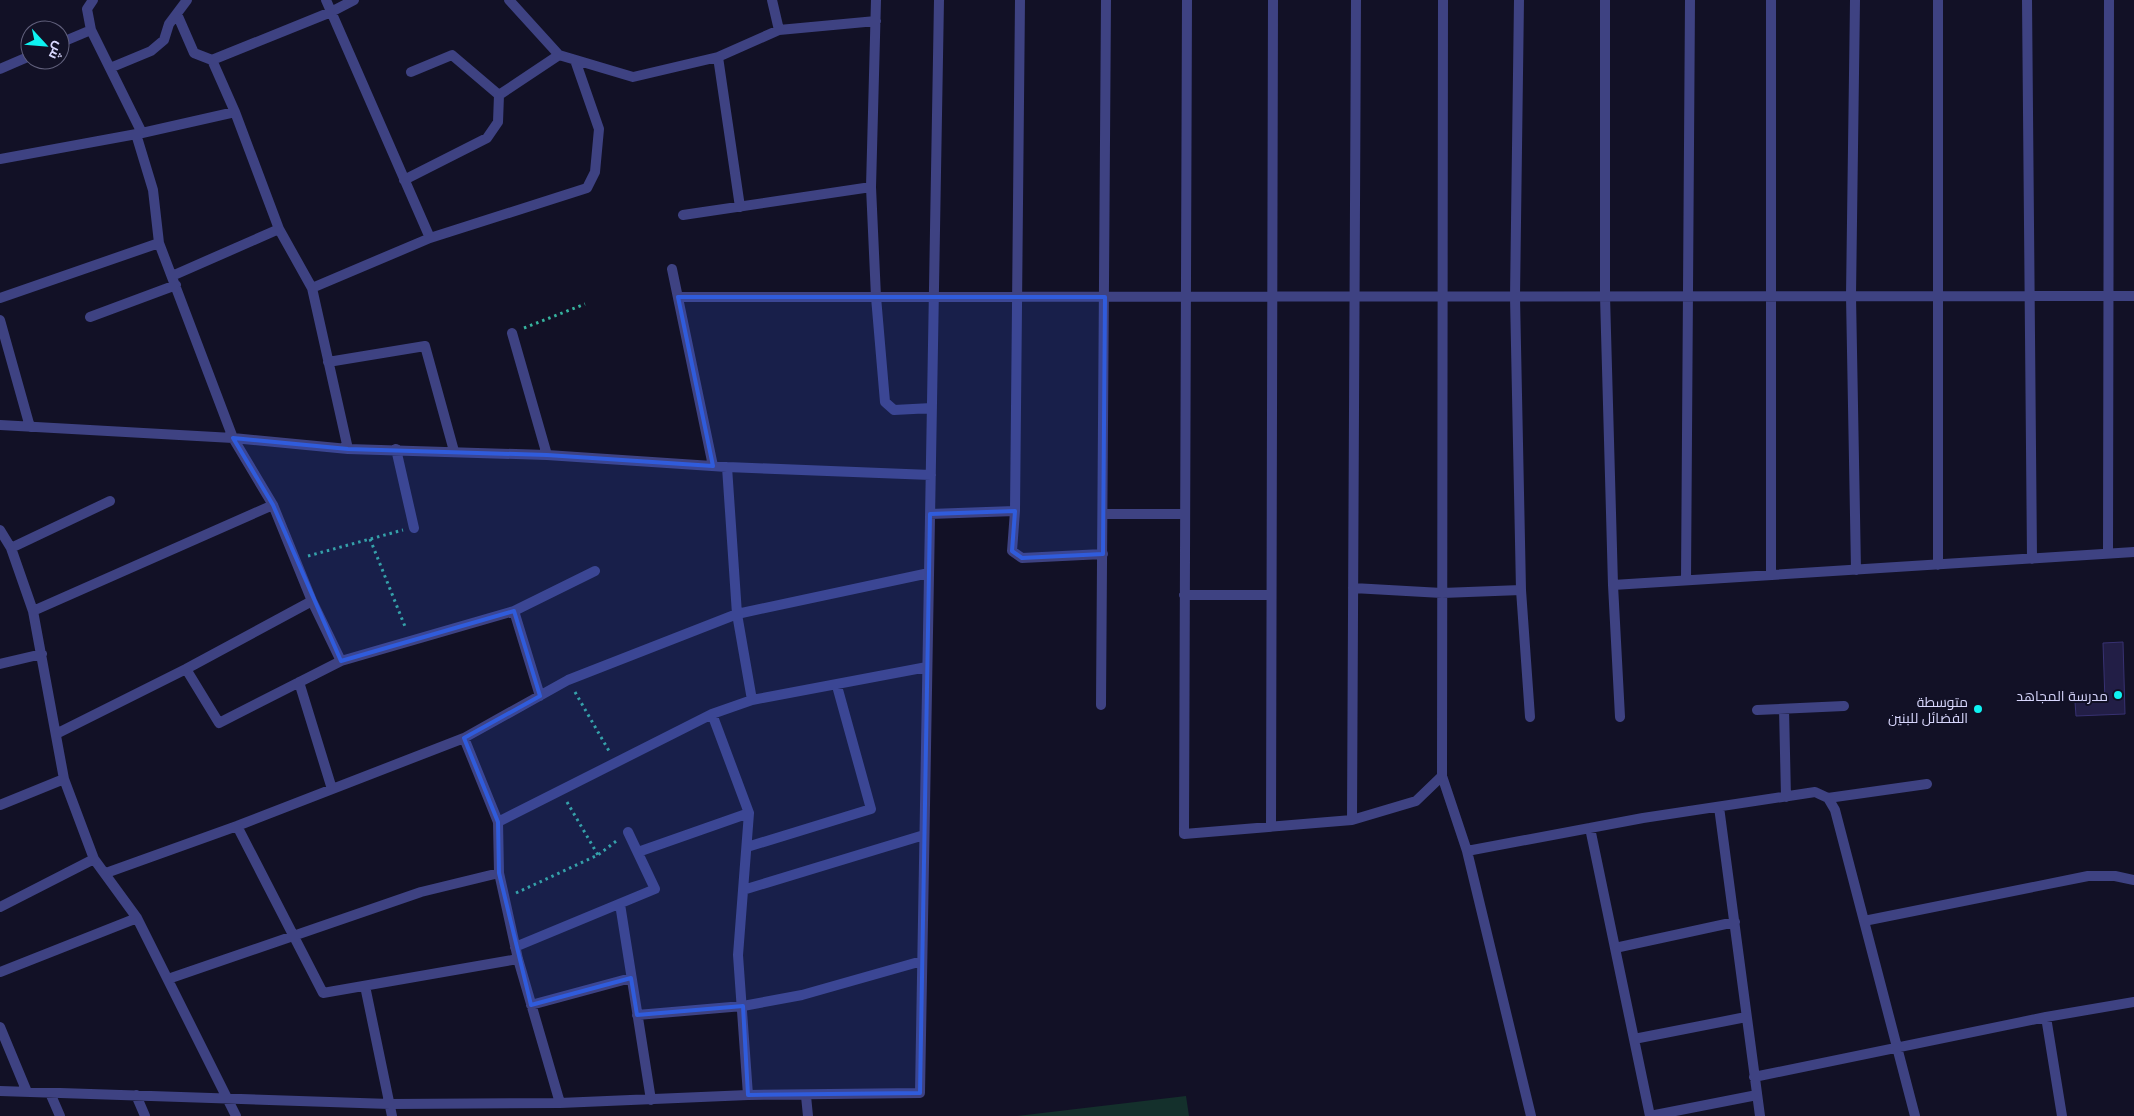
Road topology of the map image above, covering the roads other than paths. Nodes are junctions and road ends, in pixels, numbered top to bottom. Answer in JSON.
{"nodes":[{"id":1,"x":93,"y":0,"type":"edge"},
{"id":2,"x":188,"y":0,"type":"edge"},
{"id":3,"x":326,"y":0,"type":"edge"},
{"id":4,"x":354,"y":0,"type":"edge"},
{"id":5,"x":509,"y":0,"type":"edge"},
{"id":6,"x":772,"y":0,"type":"edge"},
{"id":7,"x":876,"y":0,"type":"edge"},
{"id":8,"x":939,"y":0,"type":"edge"},
{"id":9,"x":1020,"y":0,"type":"edge"},
{"id":10,"x":1106,"y":0,"type":"edge"},
{"id":11,"x":1187,"y":0,"type":"edge"},
{"id":12,"x":1273,"y":0,"type":"edge"},
{"id":13,"x":1356,"y":0,"type":"edge"},
{"id":14,"x":1443,"y":0,"type":"edge"},
{"id":15,"x":1519,"y":0,"type":"edge"},
{"id":16,"x":1605,"y":0,"type":"edge"},
{"id":17,"x":1690,"y":0,"type":"edge"},
{"id":18,"x":1771,"y":0,"type":"edge"},
{"id":19,"x":1855,"y":0,"type":"edge"},
{"id":20,"x":1938,"y":0,"type":"edge"},
{"id":21,"x":2027,"y":0,"type":"edge"},
{"id":22,"x":2109,"y":0,"type":"edge"},
{"id":23,"x":331,"y":12,"type":"junction"},
{"id":24,"x":177,"y":14,"type":"junction"},
{"id":25,"x":876,"y":21,"type":"junction"},
{"id":26,"x":91,"y":30,"type":"junction"},
{"id":27,"x":779,"y":30,"type":"junction"},
{"id":28,"x":70,"y":39,"type":"edge"},
{"id":29,"x":559,"y":55,"type":"junction"},
{"id":30,"x":718,"y":57,"type":"junction"},
{"id":31,"x":20,"y":60,"type":"edge"},
{"id":32,"x":212,"y":60,"type":"junction"},
{"id":33,"x":575,"y":60,"type":"junction"},
{"id":34,"x":110,"y":68,"type":"junction"},
{"id":35,"x":0,"y":69,"type":"edge"},
{"id":36,"x":411,"y":72,"type":"dead end"},
{"id":37,"x":500,"y":95,"type":"junction"},
{"id":38,"x":235,"y":112,"type":"junction"},
{"id":39,"x":139,"y":133,"type":"junction"},
{"id":40,"x":0,"y":159,"type":"edge"},
{"id":41,"x":404,"y":180,"type":"junction"},
{"id":42,"x":871,"y":187,"type":"junction"},
{"id":43,"x":740,"y":207,"type":"junction"},
{"id":44,"x":683,"y":215,"type":"dead end"},
{"id":45,"x":278,"y":229,"type":"junction"},
{"id":46,"x":430,"y":238,"type":"junction"},
{"id":47,"x":159,"y":244,"type":"junction"},
{"id":48,"x":672,"y":268,"type":"dead end"},
{"id":49,"x":174,"y":280,"type":"junction"},
{"id":50,"x":312,"y":288,"type":"junction"},
{"id":51,"x":1355,"y":296,"type":"junction"},
{"id":52,"x":1514,"y":296,"type":"junction"},
{"id":53,"x":1605,"y":296,"type":"junction"},
{"id":54,"x":1770,"y":296,"type":"junction"},
{"id":55,"x":1851,"y":296,"type":"junction"},
{"id":56,"x":1938,"y":296,"type":"junction"},
{"id":57,"x":2030,"y":296,"type":"junction"},
{"id":58,"x":2109,"y":296,"type":"junction"},
{"id":59,"x":2134,"y":296,"type":"edge"},
{"id":60,"x":678,"y":297,"type":"junction"},
{"id":61,"x":876,"y":297,"type":"junction"},
{"id":62,"x":934,"y":297,"type":"junction"},
{"id":63,"x":1017,"y":297,"type":"junction"},
{"id":64,"x":1105,"y":297,"type":"junction"},
{"id":65,"x":1186,"y":297,"type":"junction"},
{"id":66,"x":1272,"y":297,"type":"junction"},
{"id":67,"x":1443,"y":297,"type":"junction"},
{"id":68,"x":1687,"y":297,"type":"junction"},
{"id":69,"x":0,"y":298,"type":"edge"},
{"id":70,"x":90,"y":317,"type":"dead end"},
{"id":71,"x":1,"y":325,"type":"edge"},
{"id":72,"x":512,"y":333,"type":"road end"},
{"id":73,"x":328,"y":362,"type":"junction"},
{"id":74,"x":932,"y":408,"type":"junction"},
{"id":75,"x":0,"y":425,"type":"edge"},
{"id":76,"x":30,"y":427,"type":"junction"},
{"id":77,"x":233,"y":438,"type":"junction"},
{"id":78,"x":348,"y":449,"type":"junction"},
{"id":79,"x":396,"y":449,"type":"junction"},
{"id":80,"x":454,"y":451,"type":"junction"},
{"id":81,"x":547,"y":455,"type":"junction"},
{"id":82,"x":713,"y":466,"type":"junction"},
{"id":83,"x":727,"y":467,"type":"junction"},
{"id":84,"x":931,"y":475,"type":"junction"},
{"id":85,"x":110,"y":501,"type":"dead end"},
{"id":86,"x":273,"y":505,"type":"junction"},
{"id":87,"x":1015,"y":511,"type":"junction"},
{"id":88,"x":930,"y":514,"type":"junction"},
{"id":89,"x":1104,"y":514,"type":"junction"},
{"id":90,"x":1184,"y":514,"type":"junction"},
{"id":91,"x":414,"y":528,"type":"road end"},
{"id":92,"x":0,"y":530,"type":"edge"},
{"id":93,"x":11,"y":548,"type":"junction"},
{"id":94,"x":2134,"y":552,"type":"edge"},
{"id":95,"x":1103,"y":554,"type":"junction"},
{"id":96,"x":2108,"y":554,"type":"junction"},
{"id":97,"x":2032,"y":559,"type":"junction"},
{"id":98,"x":1938,"y":565,"type":"junction"},
{"id":99,"x":1856,"y":570,"type":"junction"},
{"id":100,"x":595,"y":571,"type":"dead end"},
{"id":101,"x":929,"y":572,"type":"junction"},
{"id":102,"x":1771,"y":575,"type":"junction"},
{"id":103,"x":1686,"y":580,"type":"junction"},
{"id":104,"x":1613,"y":585,"type":"junction"},
{"id":105,"x":1353,"y":588,"type":"junction"},
{"id":106,"x":1521,"y":590,"type":"junction"},
{"id":107,"x":1442,"y":592,"type":"junction"},
{"id":108,"x":1272,"y":595,"type":"junction"},
{"id":109,"x":1184,"y":596,"type":"junction"},
{"id":110,"x":312,"y":601,"type":"junction"},
{"id":111,"x":33,"y":611,"type":"junction"},
{"id":112,"x":514,"y":611,"type":"junction"},
{"id":113,"x":737,"y":614,"type":"junction"},
{"id":114,"x":42,"y":654,"type":"junction"},
{"id":115,"x":341,"y":661,"type":"junction"},
{"id":116,"x":0,"y":664,"type":"edge"},
{"id":117,"x":927,"y":667,"type":"junction"},
{"id":118,"x":186,"y":669,"type":"junction"},
{"id":119,"x":299,"y":682,"type":"junction"},
{"id":120,"x":836,"y":686,"type":"junction"},
{"id":121,"x":540,"y":696,"type":"junction"},
{"id":122,"x":752,"y":700,"type":"junction"},
{"id":123,"x":1101,"y":705,"type":"dead end"},
{"id":124,"x":1844,"y":706,"type":"dead end"},
{"id":125,"x":1784,"y":709,"type":"junction"},
{"id":126,"x":1757,"y":710,"type":"dead end"},
{"id":127,"x":712,"y":714,"type":"junction"},
{"id":128,"x":1530,"y":717,"type":"dead end"},
{"id":129,"x":1620,"y":717,"type":"dead end"},
{"id":130,"x":56,"y":734,"type":"junction"},
{"id":131,"x":464,"y":738,"type":"junction"},
{"id":132,"x":1442,"y":776,"type":"junction"},
{"id":133,"x":64,"y":779,"type":"junction"},
{"id":134,"x":1927,"y":784,"type":"dead end"},
{"id":135,"x":332,"y":789,"type":"junction"},
{"id":136,"x":1786,"y":797,"type":"junction"},
{"id":137,"x":1828,"y":798,"type":"junction"},
{"id":138,"x":0,"y":805,"type":"edge"},
{"id":139,"x":1719,"y":807,"type":"junction"},
{"id":140,"x":749,"y":813,"type":"junction"},
{"id":141,"x":1352,"y":820,"type":"junction"},
{"id":142,"x":498,"y":822,"type":"junction"},
{"id":143,"x":237,"y":826,"type":"junction"},
{"id":144,"x":1271,"y":827,"type":"junction"},
{"id":145,"x":1590,"y":828,"type":"junction"},
{"id":146,"x":628,"y":832,"type":"road end"},
{"id":147,"x":924,"y":835,"type":"junction"},
{"id":148,"x":747,"y":847,"type":"junction"},
{"id":149,"x":638,"y":852,"type":"junction"},
{"id":150,"x":1467,"y":852,"type":"junction"},
{"id":151,"x":94,"y":859,"type":"junction"},
{"id":152,"x":106,"y":873,"type":"junction"},
{"id":153,"x":498,"y":873,"type":"junction"},
{"id":154,"x":2134,"y":880,"type":"edge"},
{"id":155,"x":743,"y":890,"type":"junction"},
{"id":156,"x":620,"y":904,"type":"junction"},
{"id":157,"x":0,"y":907,"type":"edge"},
{"id":158,"x":137,"y":918,"type":"junction"},
{"id":159,"x":1864,"y":921,"type":"junction"},
{"id":160,"x":1735,"y":922,"type":"junction"},
{"id":161,"x":295,"y":936,"type":"junction"},
{"id":162,"x":515,"y":947,"type":"junction"},
{"id":163,"x":1615,"y":948,"type":"junction"},
{"id":164,"x":518,"y":958,"type":"junction"},
{"id":165,"x":922,"y":961,"type":"junction"},
{"id":166,"x":0,"y":972,"type":"edge"},
{"id":167,"x":631,"y":978,"type":"junction"},
{"id":168,"x":168,"y":979,"type":"junction"},
{"id":169,"x":365,"y":986,"type":"junction"},
{"id":170,"x":2134,"y":1002,"type":"edge"},
{"id":171,"x":531,"y":1005,"type":"junction"},
{"id":172,"x":743,"y":1006,"type":"junction"},
{"id":173,"x":637,"y":1015,"type":"junction"},
{"id":174,"x":1746,"y":1016,"type":"junction"},
{"id":175,"x":2046,"y":1017,"type":"junction"},
{"id":176,"x":0,"y":1027,"type":"edge"},
{"id":177,"x":1634,"y":1039,"type":"junction"},
{"id":178,"x":1897,"y":1049,"type":"junction"},
{"id":179,"x":1754,"y":1077,"type":"junction"},
{"id":180,"x":0,"y":1091,"type":"edge"},
{"id":181,"x":27,"y":1092,"type":"junction"},
{"id":182,"x":50,"y":1093,"type":"junction"},
{"id":183,"x":136,"y":1095,"type":"junction"},
{"id":184,"x":748,"y":1095,"type":"junction"},
{"id":185,"x":1757,"y":1095,"type":"junction"},
{"id":186,"x":806,"y":1096,"type":"junction"},
{"id":187,"x":227,"y":1097,"type":"junction"},
{"id":188,"x":651,"y":1100,"type":"junction"},
{"id":189,"x":560,"y":1103,"type":"junction"},
{"id":190,"x":390,"y":1104,"type":"junction"},
{"id":191,"x":60,"y":1116,"type":"edge"},
{"id":192,"x":145,"y":1116,"type":"edge"},
{"id":193,"x":236,"y":1116,"type":"edge"},
{"id":194,"x":392,"y":1116,"type":"edge"},
{"id":195,"x":808,"y":1116,"type":"edge"},
{"id":196,"x":1531,"y":1116,"type":"edge"},
{"id":197,"x":1650,"y":1116,"type":"edge"},
{"id":198,"x":1760,"y":1116,"type":"edge"},
{"id":199,"x":1915,"y":1116,"type":"edge"},
{"id":200,"x":2062,"y":1116,"type":"edge"}],
"edges":[{"from":1,"to":26,"type":"street"},
{"from":2,"to":24,"type":"street"},
{"from":3,"to":23,"type":"street"},
{"from":4,"to":23,"type":"street"},
{"from":5,"to":29,"type":"street"},
{"from":6,"to":27,"type":"street"},
{"from":7,"to":25,"type":"street"},
{"from":8,"to":62,"type":"street"},
{"from":9,"to":63,"type":"street"},
{"from":10,"to":64,"type":"street"},
{"from":11,"to":65,"type":"street"},
{"from":12,"to":66,"type":"street"},
{"from":13,"to":51,"type":"street"},
{"from":14,"to":67,"type":"street"},
{"from":15,"to":52,"type":"street"},
{"from":16,"to":53,"type":"street"},
{"from":17,"to":68,"type":"street"},
{"from":18,"to":54,"type":"street"},
{"from":19,"to":55,"type":"street"},
{"from":20,"to":56,"type":"street"},
{"from":21,"to":57,"type":"street"},
{"from":22,"to":58,"type":"street"},
{"from":23,"to":32,"type":"street"},
{"from":23,"to":41,"type":"street"},
{"from":24,"to":32,"type":"street"},
{"from":24,"to":34,"type":"street"},
{"from":25,"to":27,"type":"street"},
{"from":25,"to":42,"type":"street"},
{"from":26,"to":28,"type":"street"},
{"from":26,"to":34,"type":"street"},
{"from":27,"to":30,"type":"street"},
{"from":29,"to":33,"type":"street"},
{"from":29,"to":37,"type":"street"},
{"from":30,"to":33,"type":"street"},
{"from":30,"to":43,"type":"street"},
{"from":31,"to":35,"type":"street"},
{"from":32,"to":38,"type":"street"},
{"from":33,"to":46,"type":"street"},
{"from":34,"to":39,"type":"street"},
{"from":36,"to":37,"type":"street"},
{"from":37,"to":41,"type":"street"},
{"from":38,"to":39,"type":"street"},
{"from":38,"to":45,"type":"street"},
{"from":39,"to":40,"type":"street"},
{"from":39,"to":47,"type":"street"},
{"from":41,"to":46,"type":"street"},
{"from":42,"to":43,"type":"street"},
{"from":42,"to":61,"type":"street"},
{"from":43,"to":44,"type":"street"},
{"from":45,"to":49,"type":"street"},
{"from":45,"to":50,"type":"street"},
{"from":46,"to":50,"type":"street"},
{"from":47,"to":49,"type":"street"},
{"from":47,"to":69,"type":"street"},
{"from":48,"to":60,"type":"street"},
{"from":49,"to":70,"type":"street"},
{"from":49,"to":77,"type":"street"},
{"from":50,"to":73,"type":"street"},
{"from":51,"to":66,"type":"street"},
{"from":51,"to":67,"type":"street"},
{"from":51,"to":105,"type":"street"},
{"from":52,"to":53,"type":"street"},
{"from":52,"to":67,"type":"street"},
{"from":52,"to":106,"type":"street"},
{"from":53,"to":68,"type":"street"},
{"from":53,"to":104,"type":"street"},
{"from":54,"to":55,"type":"street"},
{"from":54,"to":68,"type":"street"},
{"from":54,"to":102,"type":"street"},
{"from":55,"to":56,"type":"street"},
{"from":55,"to":99,"type":"street"},
{"from":56,"to":57,"type":"street"},
{"from":56,"to":98,"type":"street"},
{"from":57,"to":58,"type":"street"},
{"from":57,"to":97,"type":"street"},
{"from":58,"to":59,"type":"street"},
{"from":58,"to":96,"type":"street"},
{"from":60,"to":61,"type":"street"},
{"from":60,"to":82,"type":"street"},
{"from":61,"to":62,"type":"street"},
{"from":61,"to":74,"type":"street"},
{"from":62,"to":63,"type":"street"},
{"from":62,"to":74,"type":"street"},
{"from":63,"to":64,"type":"street"},
{"from":63,"to":87,"type":"street"},
{"from":64,"to":65,"type":"street"},
{"from":64,"to":89,"type":"street"},
{"from":65,"to":66,"type":"street"},
{"from":65,"to":90,"type":"street"},
{"from":66,"to":108,"type":"street"},
{"from":67,"to":107,"type":"street"},
{"from":68,"to":103,"type":"street"},
{"from":71,"to":76,"type":"street"},
{"from":72,"to":81,"type":"street"},
{"from":73,"to":78,"type":"street"},
{"from":73,"to":80,"type":"street"},
{"from":74,"to":84,"type":"street"},
{"from":75,"to":76,"type":"street"},
{"from":76,"to":77,"type":"street"},
{"from":77,"to":78,"type":"street"},
{"from":77,"to":86,"type":"street"},
{"from":78,"to":79,"type":"street"},
{"from":79,"to":80,"type":"street"},
{"from":79,"to":91,"type":"street"},
{"from":80,"to":81,"type":"street"},
{"from":81,"to":82,"type":"street"},
{"from":82,"to":83,"type":"street"},
{"from":83,"to":84,"type":"street"},
{"from":83,"to":113,"type":"street"},
{"from":84,"to":88,"type":"street"},
{"from":85,"to":93,"type":"street"},
{"from":86,"to":110,"type":"street"},
{"from":86,"to":111,"type":"street"},
{"from":87,"to":88,"type":"street"},
{"from":87,"to":95,"type":"street"},
{"from":88,"to":101,"type":"street"},
{"from":89,"to":90,"type":"street"},
{"from":89,"to":95,"type":"street"},
{"from":90,"to":109,"type":"street"},
{"from":92,"to":93,"type":"street"},
{"from":93,"to":111,"type":"street"},
{"from":94,"to":96,"type":"street"},
{"from":95,"to":123,"type":"street"},
{"from":96,"to":97,"type":"street"},
{"from":97,"to":98,"type":"street"},
{"from":98,"to":99,"type":"street"},
{"from":99,"to":102,"type":"street"},
{"from":100,"to":112,"type":"street"},
{"from":101,"to":113,"type":"street"},
{"from":101,"to":117,"type":"street"},
{"from":102,"to":103,"type":"street"},
{"from":103,"to":104,"type":"street"},
{"from":104,"to":129,"type":"street"},
{"from":105,"to":107,"type":"street"},
{"from":105,"to":141,"type":"street"},
{"from":106,"to":107,"type":"street"},
{"from":106,"to":128,"type":"street"},
{"from":107,"to":132,"type":"street"},
{"from":108,"to":109,"type":"street"},
{"from":108,"to":144,"type":"street"},
{"from":109,"to":144,"type":"street"},
{"from":110,"to":115,"type":"street"},
{"from":110,"to":118,"type":"street"},
{"from":111,"to":114,"type":"street"},
{"from":112,"to":115,"type":"street"},
{"from":112,"to":121,"type":"street"},
{"from":113,"to":121,"type":"street"},
{"from":113,"to":122,"type":"street"},
{"from":114,"to":116,"type":"street"},
{"from":114,"to":130,"type":"street"},
{"from":115,"to":119,"type":"street"},
{"from":117,"to":120,"type":"street"},
{"from":117,"to":147,"type":"street"},
{"from":118,"to":119,"type":"street"},
{"from":118,"to":130,"type":"street"},
{"from":119,"to":135,"type":"street"},
{"from":120,"to":122,"type":"street"},
{"from":120,"to":148,"type":"street"},
{"from":121,"to":131,"type":"street"},
{"from":122,"to":127,"type":"street"},
{"from":124,"to":125,"type":"street"},
{"from":125,"to":126,"type":"street"},
{"from":125,"to":136,"type":"street"},
{"from":127,"to":140,"type":"street"},
{"from":127,"to":142,"type":"street"},
{"from":130,"to":133,"type":"street"},
{"from":131,"to":135,"type":"street"},
{"from":131,"to":142,"type":"street"},
{"from":132,"to":141,"type":"street"},
{"from":132,"to":150,"type":"street"},
{"from":133,"to":138,"type":"street"},
{"from":133,"to":151,"type":"street"},
{"from":134,"to":137,"type":"street"},
{"from":135,"to":143,"type":"street"},
{"from":136,"to":137,"type":"street"},
{"from":136,"to":139,"type":"street"},
{"from":137,"to":159,"type":"street"},
{"from":139,"to":145,"type":"street"},
{"from":139,"to":160,"type":"street"},
{"from":140,"to":148,"type":"street"},
{"from":140,"to":149,"type":"street"},
{"from":141,"to":144,"type":"street"},
{"from":142,"to":153,"type":"street"},
{"from":143,"to":152,"type":"street"},
{"from":143,"to":161,"type":"street"},
{"from":145,"to":150,"type":"street"},
{"from":145,"to":163,"type":"street"},
{"from":146,"to":149,"type":"street"},
{"from":147,"to":155,"type":"street"},
{"from":147,"to":165,"type":"street"},
{"from":148,"to":155,"type":"street"},
{"from":149,"to":156,"type":"street"},
{"from":150,"to":196,"type":"street"},
{"from":151,"to":152,"type":"street"},
{"from":151,"to":157,"type":"street"},
{"from":152,"to":158,"type":"street"},
{"from":153,"to":161,"type":"street"},
{"from":153,"to":162,"type":"street"},
{"from":154,"to":159,"type":"street"},
{"from":155,"to":172,"type":"street"},
{"from":156,"to":162,"type":"street"},
{"from":156,"to":167,"type":"street"},
{"from":158,"to":166,"type":"street"},
{"from":158,"to":168,"type":"street"},
{"from":159,"to":178,"type":"street"},
{"from":160,"to":163,"type":"street"},
{"from":160,"to":174,"type":"street"},
{"from":161,"to":168,"type":"street"},
{"from":161,"to":169,"type":"street"},
{"from":162,"to":164,"type":"street"},
{"from":163,"to":177,"type":"street"},
{"from":164,"to":169,"type":"street"},
{"from":164,"to":171,"type":"street"},
{"from":165,"to":172,"type":"street"},
{"from":165,"to":186,"type":"street"},
{"from":167,"to":171,"type":"street"},
{"from":167,"to":173,"type":"street"},
{"from":168,"to":187,"type":"street"},
{"from":169,"to":190,"type":"street"},
{"from":170,"to":175,"type":"street"},
{"from":171,"to":189,"type":"street"},
{"from":172,"to":173,"type":"street"},
{"from":172,"to":184,"type":"street"},
{"from":173,"to":188,"type":"street"},
{"from":174,"to":177,"type":"street"},
{"from":174,"to":179,"type":"street"},
{"from":175,"to":178,"type":"street"},
{"from":175,"to":200,"type":"street"},
{"from":176,"to":181,"type":"street"},
{"from":177,"to":197,"type":"street"},
{"from":178,"to":179,"type":"street"},
{"from":178,"to":199,"type":"street"},
{"from":179,"to":185,"type":"street"},
{"from":180,"to":181,"type":"street"},
{"from":181,"to":182,"type":"street"},
{"from":182,"to":183,"type":"street"},
{"from":182,"to":191,"type":"street"},
{"from":183,"to":187,"type":"street"},
{"from":183,"to":192,"type":"street"},
{"from":184,"to":186,"type":"street"},
{"from":184,"to":188,"type":"street"},
{"from":185,"to":197,"type":"street"},
{"from":185,"to":198,"type":"street"},
{"from":186,"to":195,"type":"street"},
{"from":187,"to":190,"type":"street"},
{"from":187,"to":193,"type":"street"},
{"from":188,"to":189,"type":"street"},
{"from":189,"to":190,"type":"street"},
{"from":190,"to":194,"type":"street"}]}
